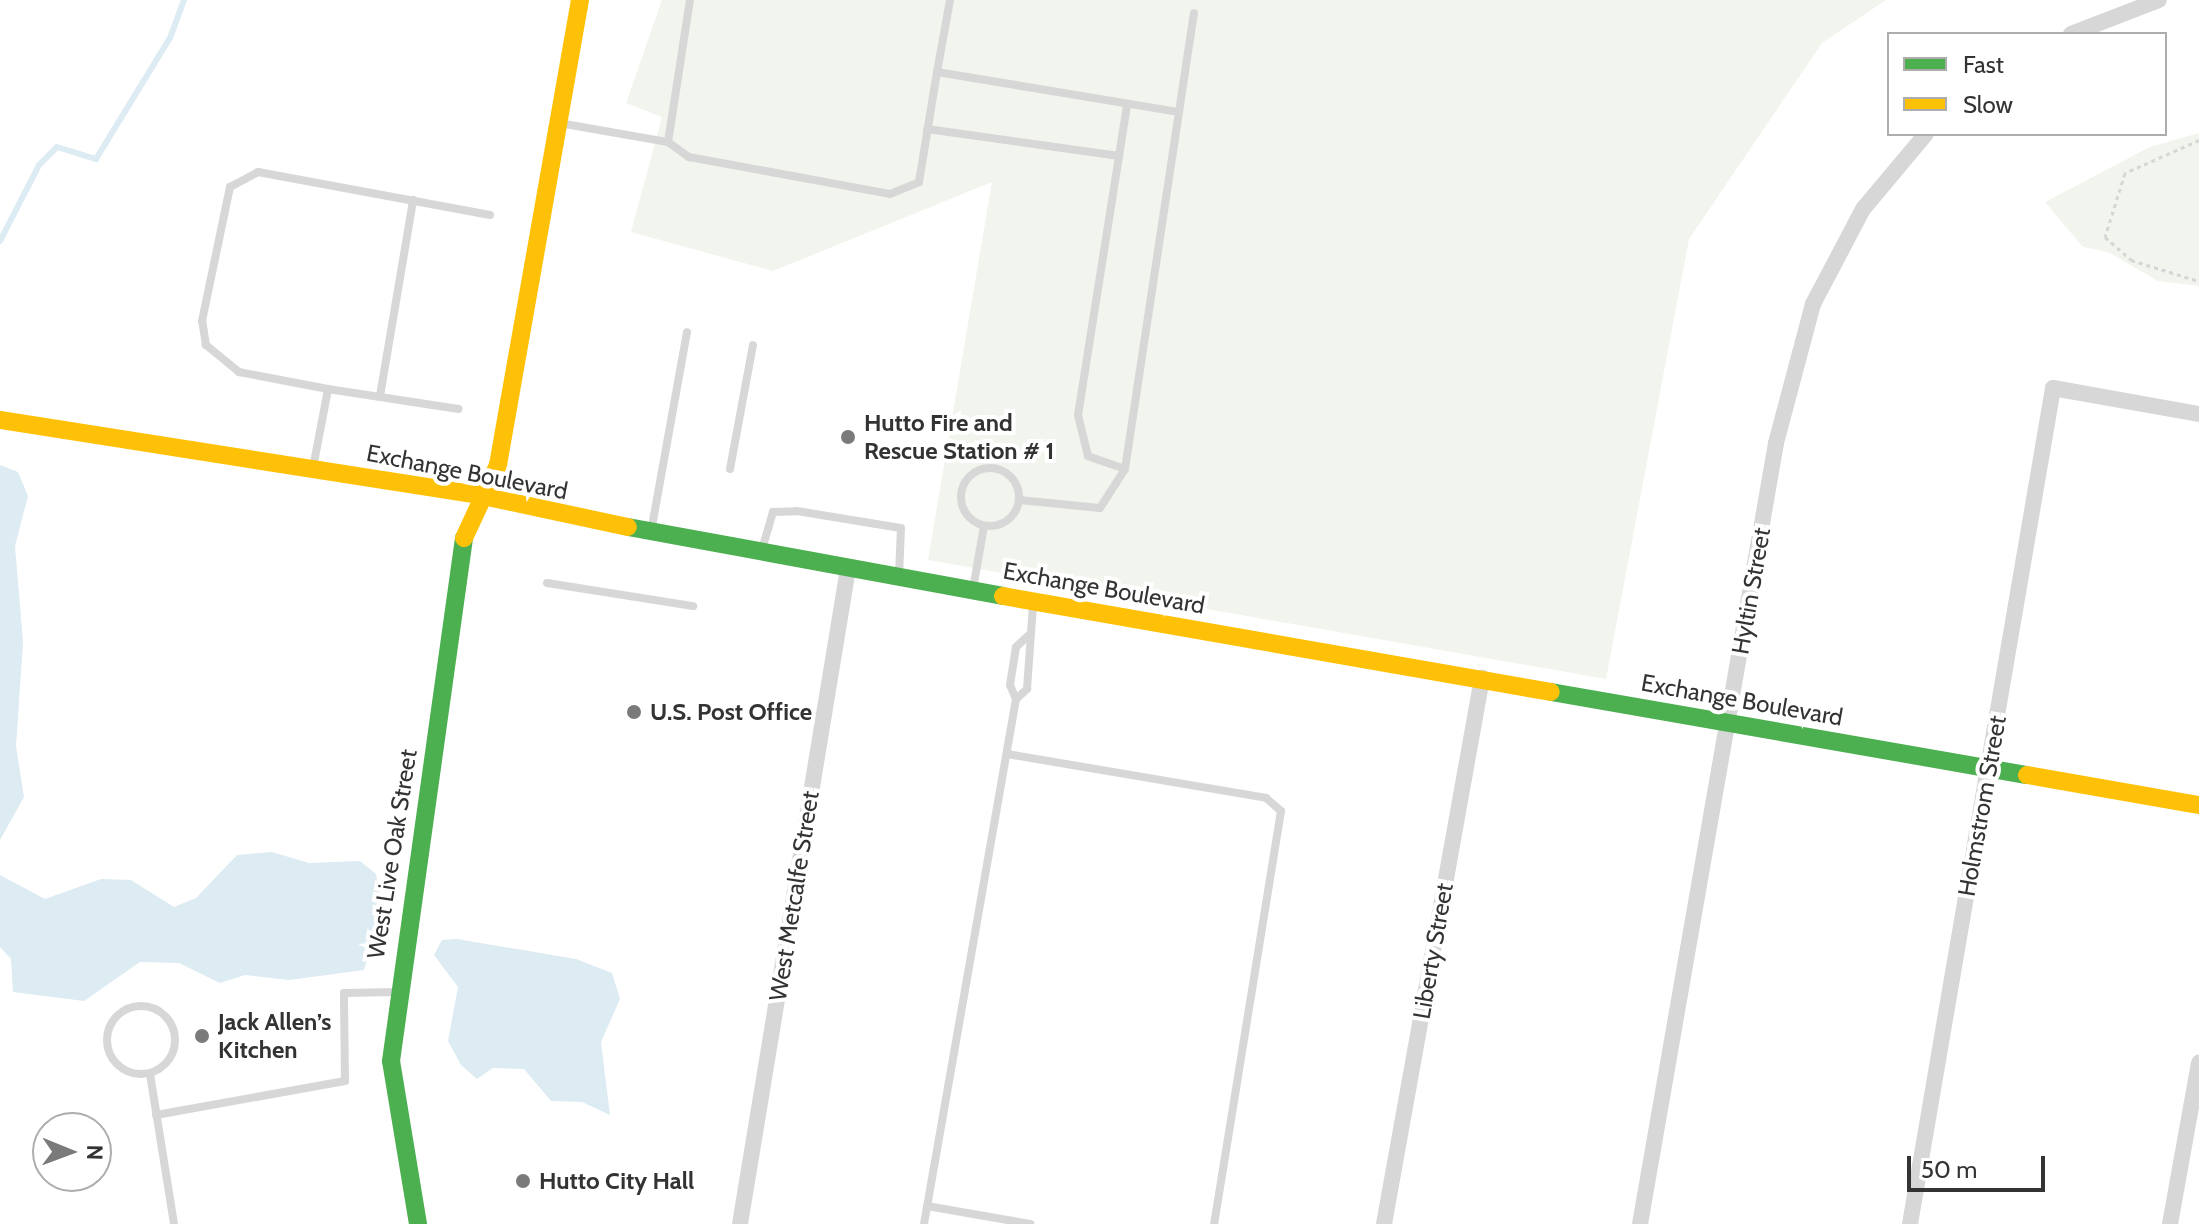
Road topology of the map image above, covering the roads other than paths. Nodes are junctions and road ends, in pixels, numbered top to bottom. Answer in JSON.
{"nodes":[{"id":1,"x":580,"y":0,"type":"edge"},
{"id":2,"x":690,"y":0,"type":"edge"},
{"id":3,"x":950,"y":0,"type":"edge"},
{"id":4,"x":2159,"y":0,"type":"edge"},
{"id":5,"x":1194,"y":13,"type":"dead end"},
{"id":6,"x":2076,"y":32,"type":"edge"},
{"id":7,"x":937,"y":72,"type":"junction"},
{"id":8,"x":1127,"y":104,"type":"junction"},
{"id":9,"x":1178,"y":112,"type":"junction"},
{"id":10,"x":558,"y":123,"type":"junction"},
{"id":11,"x":927,"y":129,"type":"junction"},
{"id":12,"x":1924,"y":136,"type":"edge"},
{"id":13,"x":668,"y":142,"type":"junction"},
{"id":14,"x":1119,"y":156,"type":"junction"},
{"id":15,"x":413,"y":200,"type":"junction"},
{"id":16,"x":490,"y":215,"type":"dead end"},
{"id":17,"x":687,"y":332,"type":"dead end"},
{"id":18,"x":753,"y":345,"type":"dead end"},
{"id":19,"x":328,"y":389,"type":"junction"},
{"id":20,"x":380,"y":396,"type":"junction"},
{"id":21,"x":458,"y":409,"type":"dead end"},
{"id":22,"x":2199,"y":414,"type":"edge"},
{"id":23,"x":0,"y":420,"type":"edge"},
{"id":24,"x":313,"y":469,"type":"junction"},
{"id":25,"x":730,"y":469,"type":"dead end"},
{"id":26,"x":1125,"y":469,"type":"junction"},
{"id":27,"x":483,"y":496,"type":"junction"},
{"id":28,"x":1019,"y":500,"type":"junction"},
{"id":29,"x":984,"y":526,"type":"junction"},
{"id":30,"x":651,"y":533,"type":"junction"},
{"id":31,"x":761,"y":554,"type":"junction"},
{"id":32,"x":848,"y":569,"type":"junction"},
{"id":33,"x":898,"y":577,"type":"junction"},
{"id":34,"x":547,"y":583,"type":"dead end"},
{"id":35,"x":972,"y":590,"type":"junction"},
{"id":36,"x":1034,"y":601,"type":"junction"},
{"id":37,"x":693,"y":606,"type":"dead end"},
{"id":38,"x":1028,"y":636,"type":"junction"},
{"id":39,"x":1482,"y":678,"type":"junction"},
{"id":40,"x":1016,"y":699,"type":"junction"},
{"id":41,"x":1728,"y":722,"type":"junction"},
{"id":42,"x":1007,"y":754,"type":"junction"},
{"id":43,"x":1988,"y":768,"type":"junction"},
{"id":44,"x":2199,"y":805,"type":"edge"},
{"id":45,"x":396,"y":991,"type":"junction"},
{"id":46,"x":2199,"y":1063,"type":"edge"},
{"id":47,"x":150,"y":1074,"type":"junction"},
{"id":48,"x":156,"y":1115,"type":"junction"},
{"id":49,"x":927,"y":1206,"type":"junction"},
{"id":50,"x":174,"y":1224,"type":"edge"},
{"id":51,"x":418,"y":1224,"type":"edge"},
{"id":52,"x":740,"y":1224,"type":"edge"},
{"id":53,"x":924,"y":1224,"type":"edge"},
{"id":54,"x":1030,"y":1224,"type":"edge"},
{"id":55,"x":1214,"y":1224,"type":"edge"},
{"id":56,"x":1384,"y":1224,"type":"edge"},
{"id":57,"x":1640,"y":1224,"type":"edge"},
{"id":58,"x":1910,"y":1224,"type":"edge"},
{"id":59,"x":2170,"y":1224,"type":"edge"}],
"edges":[{"from":1,"to":10,"type":"street","name":"West Live Oak Street"},
{"from":2,"to":13,"type":"lane"},
{"from":3,"to":7,"type":"lane"},
{"from":4,"to":6,"type":"street"},
{"from":5,"to":9,"type":"lane"},
{"from":7,"to":8,"type":"lane"},
{"from":7,"to":11,"type":"lane"},
{"from":8,"to":9,"type":"lane"},
{"from":8,"to":14,"type":"lane"},
{"from":9,"to":26,"type":"lane"},
{"from":10,"to":13,"type":"lane"},
{"from":10,"to":27,"type":"street","name":"West Live Oak Street"},
{"from":11,"to":13,"type":"lane"},
{"from":11,"to":14,"type":"lane"},
{"from":12,"to":41,"type":"street","name":"Hyltin Street"},
{"from":14,"to":26,"type":"lane"},
{"from":15,"to":16,"type":"lane"},
{"from":15,"to":19,"type":"lane"},
{"from":15,"to":20,"type":"lane"},
{"from":17,"to":30,"type":"lane"},
{"from":18,"to":25,"type":"lane"},
{"from":19,"to":20,"type":"lane"},
{"from":19,"to":24,"type":"lane"},
{"from":20,"to":21,"type":"lane"},
{"from":22,"to":43,"type":"street","name":"Holmstrom Street"},
{"from":23,"to":24,"type":"street","name":"Exchange Boulevard"},
{"from":24,"to":27,"type":"street","name":"Exchange Boulevard"},
{"from":26,"to":28,"type":"lane"},
{"from":27,"to":30,"type":"street","name":"Exchange Boulevard"},
{"from":27,"to":45,"type":"street","name":"West Live Oak Street"},
{"from":28,"to":29,"type":"lane"},
{"from":28,"to":29,"type":"lane"},
{"from":29,"to":35,"type":"lane"},
{"from":30,"to":31,"type":"street","name":"Exchange Boulevard"},
{"from":31,"to":32,"type":"street","name":"Exchange Boulevard"},
{"from":31,"to":33,"type":"lane"},
{"from":32,"to":33,"type":"street","name":"Exchange Boulevard"},
{"from":32,"to":52,"type":"street","name":"West Metcalfe Street"},
{"from":33,"to":35,"type":"street","name":"Exchange Boulevard"},
{"from":34,"to":37,"type":"lane"},
{"from":35,"to":36,"type":"street","name":"Exchange Boulevard"},
{"from":36,"to":38,"type":"lane"},
{"from":36,"to":39,"type":"street","name":"Exchange Boulevard"},
{"from":38,"to":40,"type":"lane"},
{"from":38,"to":40,"type":"lane"},
{"from":39,"to":41,"type":"street","name":"Exchange Boulevard"},
{"from":39,"to":56,"type":"street","name":"Liberty Street"},
{"from":40,"to":42,"type":"lane"},
{"from":41,"to":43,"type":"street","name":"Exchange Boulevard"},
{"from":41,"to":57,"type":"street","name":"Hyltin Street"},
{"from":42,"to":49,"type":"lane"},
{"from":42,"to":55,"type":"lane"},
{"from":43,"to":44,"type":"street","name":"Exchange Boulevard"},
{"from":43,"to":58,"type":"street","name":"Holmstrom Street"},
{"from":45,"to":48,"type":"lane"},
{"from":45,"to":51,"type":"street","name":"West Live Oak Street"},
{"from":46,"to":59,"type":"street"},
{"from":47,"to":47,"type":"lane"},
{"from":47,"to":48,"type":"lane"},
{"from":48,"to":50,"type":"lane"},
{"from":49,"to":53,"type":"lane"},
{"from":49,"to":54,"type":"lane"}]}
